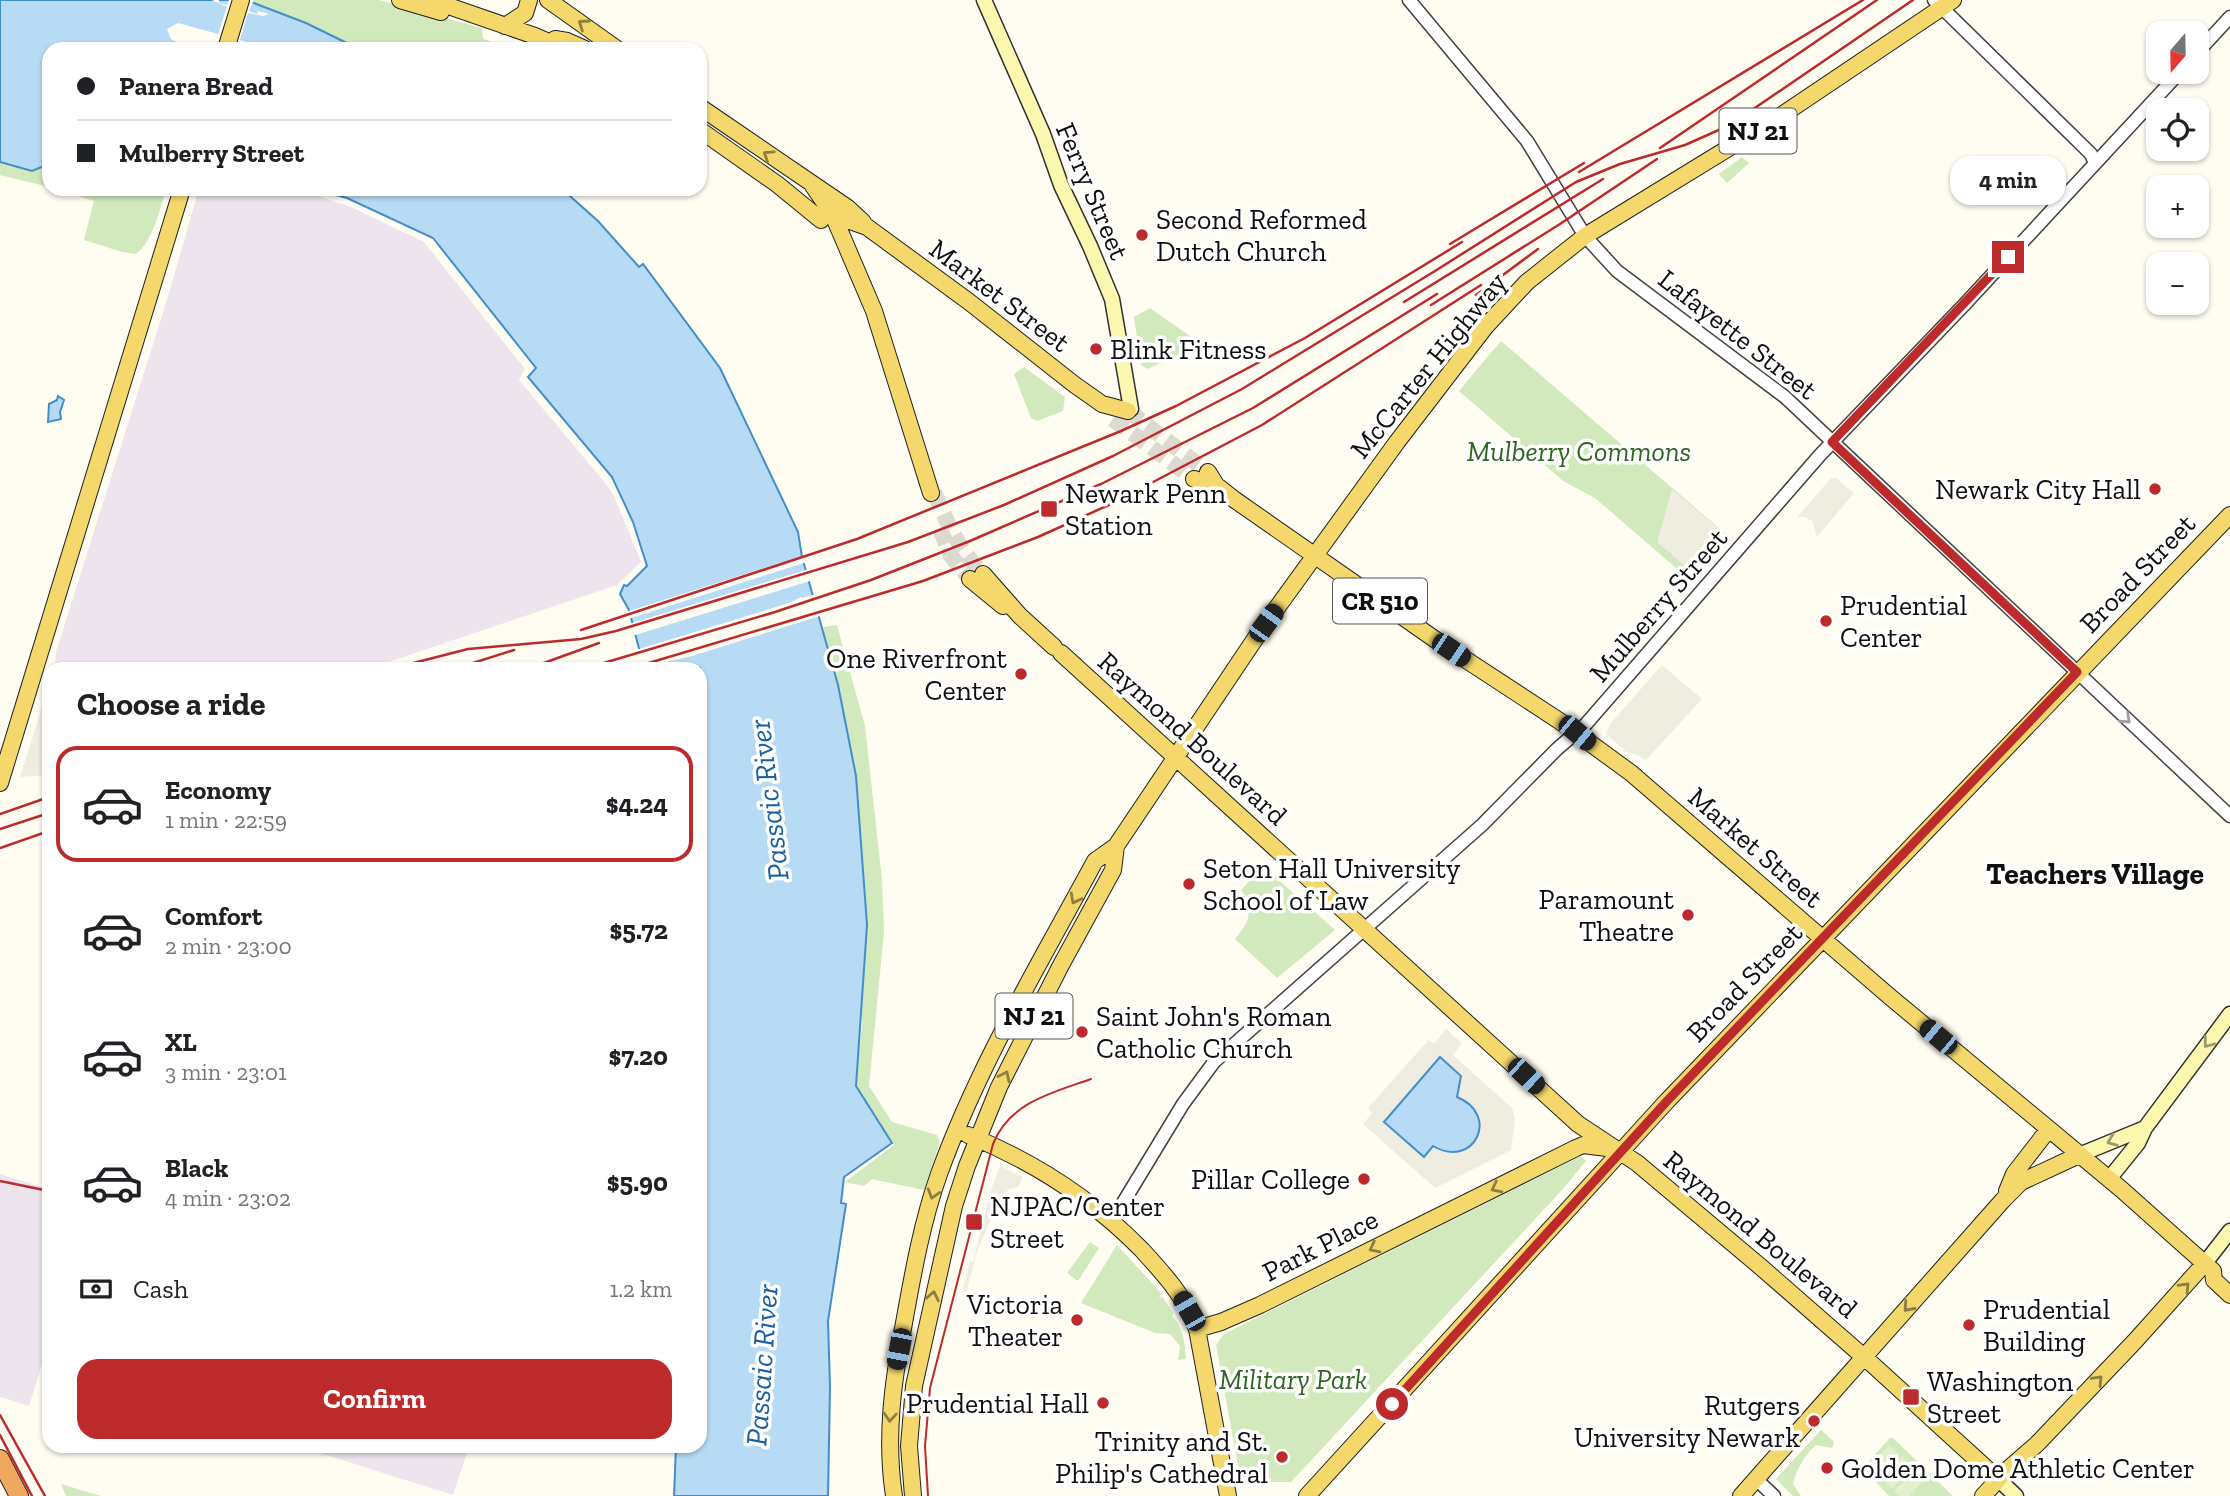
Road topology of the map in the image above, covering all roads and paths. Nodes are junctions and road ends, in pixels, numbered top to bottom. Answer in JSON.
{"nodes":[{"id":1,"x":241,"y":0,"type":"edge"},
{"id":2,"x":400,"y":0,"type":"edge"},
{"id":3,"x":430,"y":0,"type":"edge"},
{"id":4,"x":529,"y":0,"type":"edge"},
{"id":5,"x":548,"y":0,"type":"edge"},
{"id":6,"x":984,"y":0,"type":"edge"},
{"id":7,"x":1409,"y":0,"type":"edge"},
{"id":8,"x":1944,"y":2,"type":"edge"},
{"id":9,"x":2230,"y":17,"type":"edge"},
{"id":10,"x":487,"y":20,"type":"junction"},
{"id":11,"x":505,"y":26,"type":"junction"},
{"id":12,"x":535,"y":36,"type":"junction"},
{"id":13,"x":2209,"y":40,"type":"edge"},
{"id":14,"x":228,"y":42,"type":"edge"},
{"id":15,"x":549,"y":42,"type":"edge"},
{"id":16,"x":569,"y":42,"type":"edge"},
{"id":17,"x":607,"y":42,"type":"edge"},
{"id":18,"x":2169,"y":84,"type":"edge"},
{"id":19,"x":707,"y":112,"type":"edge"},
{"id":20,"x":707,"y":135,"type":"edge"},
{"id":21,"x":2095,"y":163,"type":"junction"},
{"id":22,"x":811,"y":183,"type":"junction"},
{"id":23,"x":180,"y":196,"type":"edge"},
{"id":24,"x":814,"y":213,"type":"junction"},
{"id":25,"x":833,"y":215,"type":"junction"},
{"id":26,"x":867,"y":227,"type":"junction"},
{"id":27,"x":1585,"y":236,"type":"junction"},
{"id":28,"x":886,"y":241,"type":"junction"},
{"id":29,"x":849,"y":249,"type":"junction"},
{"id":30,"x":1102,"y":404,"type":"junction"},
{"id":31,"x":1129,"y":406,"type":"joint"},
{"id":32,"x":1112,"y":419,"type":"tunnel mouth"},
{"id":33,"x":1832,"y":442,"type":"junction"},
{"id":34,"x":1206,"y":479,"type":"tunnel mouth"},
{"id":35,"x":931,"y":488,"type":"tunnel mouth"},
{"id":36,"x":2230,"y":514,"type":"edge"},
{"id":37,"x":1315,"y":555,"type":"junction"},
{"id":38,"x":976,"y":577,"type":"tunnel mouth"},
{"id":39,"x":2077,"y":672,"type":"junction"},
{"id":40,"x":1577,"y":733,"type":"junction"},
{"id":41,"x":1175,"y":756,"type":"junction"},
{"id":42,"x":0,"y":783,"type":"edge"},
{"id":43,"x":2230,"y":816,"type":"edge"},
{"id":44,"x":1116,"y":846,"type":"junction"},
{"id":45,"x":1364,"y":931,"type":"junction"},
{"id":46,"x":1822,"y":939,"type":"junction"},
{"id":47,"x":2230,"y":1014,"type":"edge"},
{"id":48,"x":2146,"y":1128,"type":"junction"},
{"id":49,"x":956,"y":1130,"type":"junction"},
{"id":50,"x":2048,"y":1130,"type":"junction"},
{"id":51,"x":978,"y":1138,"type":"junction"},
{"id":52,"x":1621,"y":1152,"type":"junction"},
{"id":53,"x":2079,"y":1155,"type":"junction"},
{"id":54,"x":2109,"y":1179,"type":"junction"},
{"id":55,"x":2003,"y":1200,"type":"junction"},
{"id":56,"x":1112,"y":1221,"type":"junction"},
{"id":57,"x":2230,"y":1231,"type":"edge"},
{"id":58,"x":2209,"y":1267,"type":"junction"},
{"id":59,"x":2230,"y":1273,"type":"edge"},
{"id":60,"x":2230,"y":1295,"type":"edge"},
{"id":61,"x":1196,"y":1329,"type":"junction"},
{"id":62,"x":1864,"y":1357,"type":"junction"},
{"id":63,"x":0,"y":1459,"type":"edge"},
{"id":64,"x":890,"y":1470,"type":"junction"},
{"id":65,"x":1756,"y":1479,"type":"junction"},
{"id":66,"x":1998,"y":1479,"type":"junction"},
{"id":67,"x":19,"y":1496,"type":"edge"},
{"id":68,"x":887,"y":1496,"type":"edge"},
{"id":69,"x":894,"y":1496,"type":"edge"},
{"id":70,"x":913,"y":1496,"type":"edge"},
{"id":71,"x":1228,"y":1496,"type":"edge"},
{"id":72,"x":1307,"y":1496,"type":"edge"},
{"id":73,"x":1741,"y":1496,"type":"edge"},
{"id":74,"x":1774,"y":1496,"type":"edge"},
{"id":75,"x":1983,"y":1496,"type":"edge"},
{"id":76,"x":2016,"y":1496,"type":"edge"}],
"edges":[{"from":1,"to":14,"type":"main road"},
{"from":2,"to":10,"type":"main road"},
{"from":3,"to":10,"type":"main road"},
{"from":4,"to":11,"type":"main road"},
{"from":17,"to":5,"type":"main road","one_way":true},
{"from":6,"to":31,"type":"main road","name":"Ferry Street"},
{"from":7,"to":27,"type":"street","name":"Lafayette Street"},
{"from":8,"to":21,"type":"street"},
{"from":8,"to":27,"type":"main road","name":"McCarter Highway","number":"NJ 21"},
{"from":9,"to":13,"type":"street"},
{"from":10,"to":11,"type":"main road"},
{"from":11,"to":12,"type":"main road"},
{"from":12,"to":15,"type":"main road"},
{"from":12,"to":16,"type":"main road"},
{"from":18,"to":21,"type":"street","name":"Mulberry Street"},
{"from":22,"to":19,"type":"main road","name":"Market Street","one_way":true},
{"from":20,"to":24,"type":"main road"},
{"from":21,"to":33,"type":"street","name":"Mulberry Street"},
{"from":22,"to":25,"type":"main road"},
{"from":22,"to":26,"type":"main road","name":"Market Street"},
{"from":23,"to":42,"type":"main road"},
{"from":24,"to":25,"type":"main road","name":"Market Street"},
{"from":24,"to":29,"type":"main road"},
{"from":25,"to":26,"type":"main road","name":"Market Street"},
{"from":25,"to":29,"type":"main road"},
{"from":26,"to":28,"type":"main road","name":"Market Street"},
{"from":27,"to":33,"type":"street","name":"Lafayette Street"},
{"from":27,"to":37,"type":"main road","name":"McCarter Highway","number":"NJ 21"},
{"from":28,"to":29,"type":"main road"},
{"from":28,"to":30,"type":"main road","name":"Market Street"},
{"from":29,"to":35,"type":"main road"},
{"from":30,"to":31,"type":"main road","name":"Market Street"},
{"from":30,"to":32,"type":"main road","name":"Market Street"},
{"from":33,"to":39,"type":"street","name":"Lafayette Street"},
{"from":33,"to":40,"type":"street","name":"Mulberry Street"},
{"from":34,"to":37,"type":"main road","name":"Market Street"},
{"from":36,"to":39,"type":"main road","name":"Broad Street"},
{"from":37,"to":40,"type":"main road","name":"Market Street","number":"CR 510"},
{"from":37,"to":41,"type":"main road","name":"McCarter Highway","number":"NJ 21"},
{"from":38,"to":41,"type":"main road","name":"Raymond Boulevard"},
{"from":39,"to":43,"type":"street","name":"Lafayette Street","one_way":true},
{"from":39,"to":46,"type":"main road","name":"Broad Street"},
{"from":40,"to":45,"type":"street","name":"Mulberry Street"},
{"from":40,"to":46,"type":"main road","name":"Market Street","number":"CR 510"},
{"from":41,"to":44,"type":"main road","name":"McCarter Highway","number":"NJ 21"},
{"from":41,"to":45,"type":"main road","name":"Raymond Boulevard"},
{"from":44,"to":49,"type":"main road","name":"McCarter Highway","number":"NJ 21","one_way":true},
{"from":51,"to":44,"type":"main road","name":"McCarter Highway","number":"NJ 21","one_way":true},
{"from":45,"to":52,"type":"main road","name":"Raymond Boulevard"},
{"from":45,"to":56,"type":"street","name":"Mulberry Street"},
{"from":46,"to":50,"type":"main road","name":"Market Street","number":"CR 510"},
{"from":46,"to":52,"type":"main road","name":"Broad Street"},
{"from":47,"to":48,"type":"main road","one_way":true},
{"from":48,"to":53,"type":"main road","one_way":true},
{"from":48,"to":54,"type":"main road"},
{"from":49,"to":51,"type":"main road"},
{"from":49,"to":64,"type":"main road","name":"McCarter Highway","number":"NJ 21","one_way":true},
{"from":50,"to":53,"type":"main road","name":"Market Street","number":"CR 510"},
{"from":50,"to":55,"type":"main road"},
{"from":51,"to":56,"type":"main road"},
{"from":70,"to":51,"type":"main road","name":"McCarter Highway","number":"NJ 21","one_way":true},
{"from":52,"to":61,"type":"main road","name":"Park Place","one_way":true},
{"from":52,"to":62,"type":"main road","name":"Raymond Boulevard"},
{"from":52,"to":72,"type":"main road","name":"Broad Street"},
{"from":53,"to":54,"type":"main road","name":"Market Street","number":"CR 510"},
{"from":53,"to":55,"type":"main road"},
{"from":54,"to":58,"type":"main road","name":"Market Street","number":"CR 510"},
{"from":55,"to":62,"type":"main road","one_way":true},
{"from":56,"to":61,"type":"main road"},
{"from":57,"to":58,"type":"main road"},
{"from":58,"to":59,"type":"main road"},
{"from":58,"to":60,"type":"main road","name":"Market Street"},
{"from":66,"to":58,"type":"main road","one_way":true},
{"from":61,"to":71,"type":"main road"},
{"from":62,"to":65,"type":"main road"},
{"from":62,"to":66,"type":"main road","name":"Raymond Boulevard"},
{"from":63,"to":67,"type":"highway"},
{"from":64,"to":68,"type":"main road"},
{"from":64,"to":69,"type":"main road","name":"McCarter Highway","number":"NJ 21"},
{"from":65,"to":73,"type":"main road"},
{"from":65,"to":74,"type":"street"},
{"from":66,"to":75,"type":"main road"},
{"from":66,"to":76,"type":"main road","name":"Raymond Boulevard"}]}
